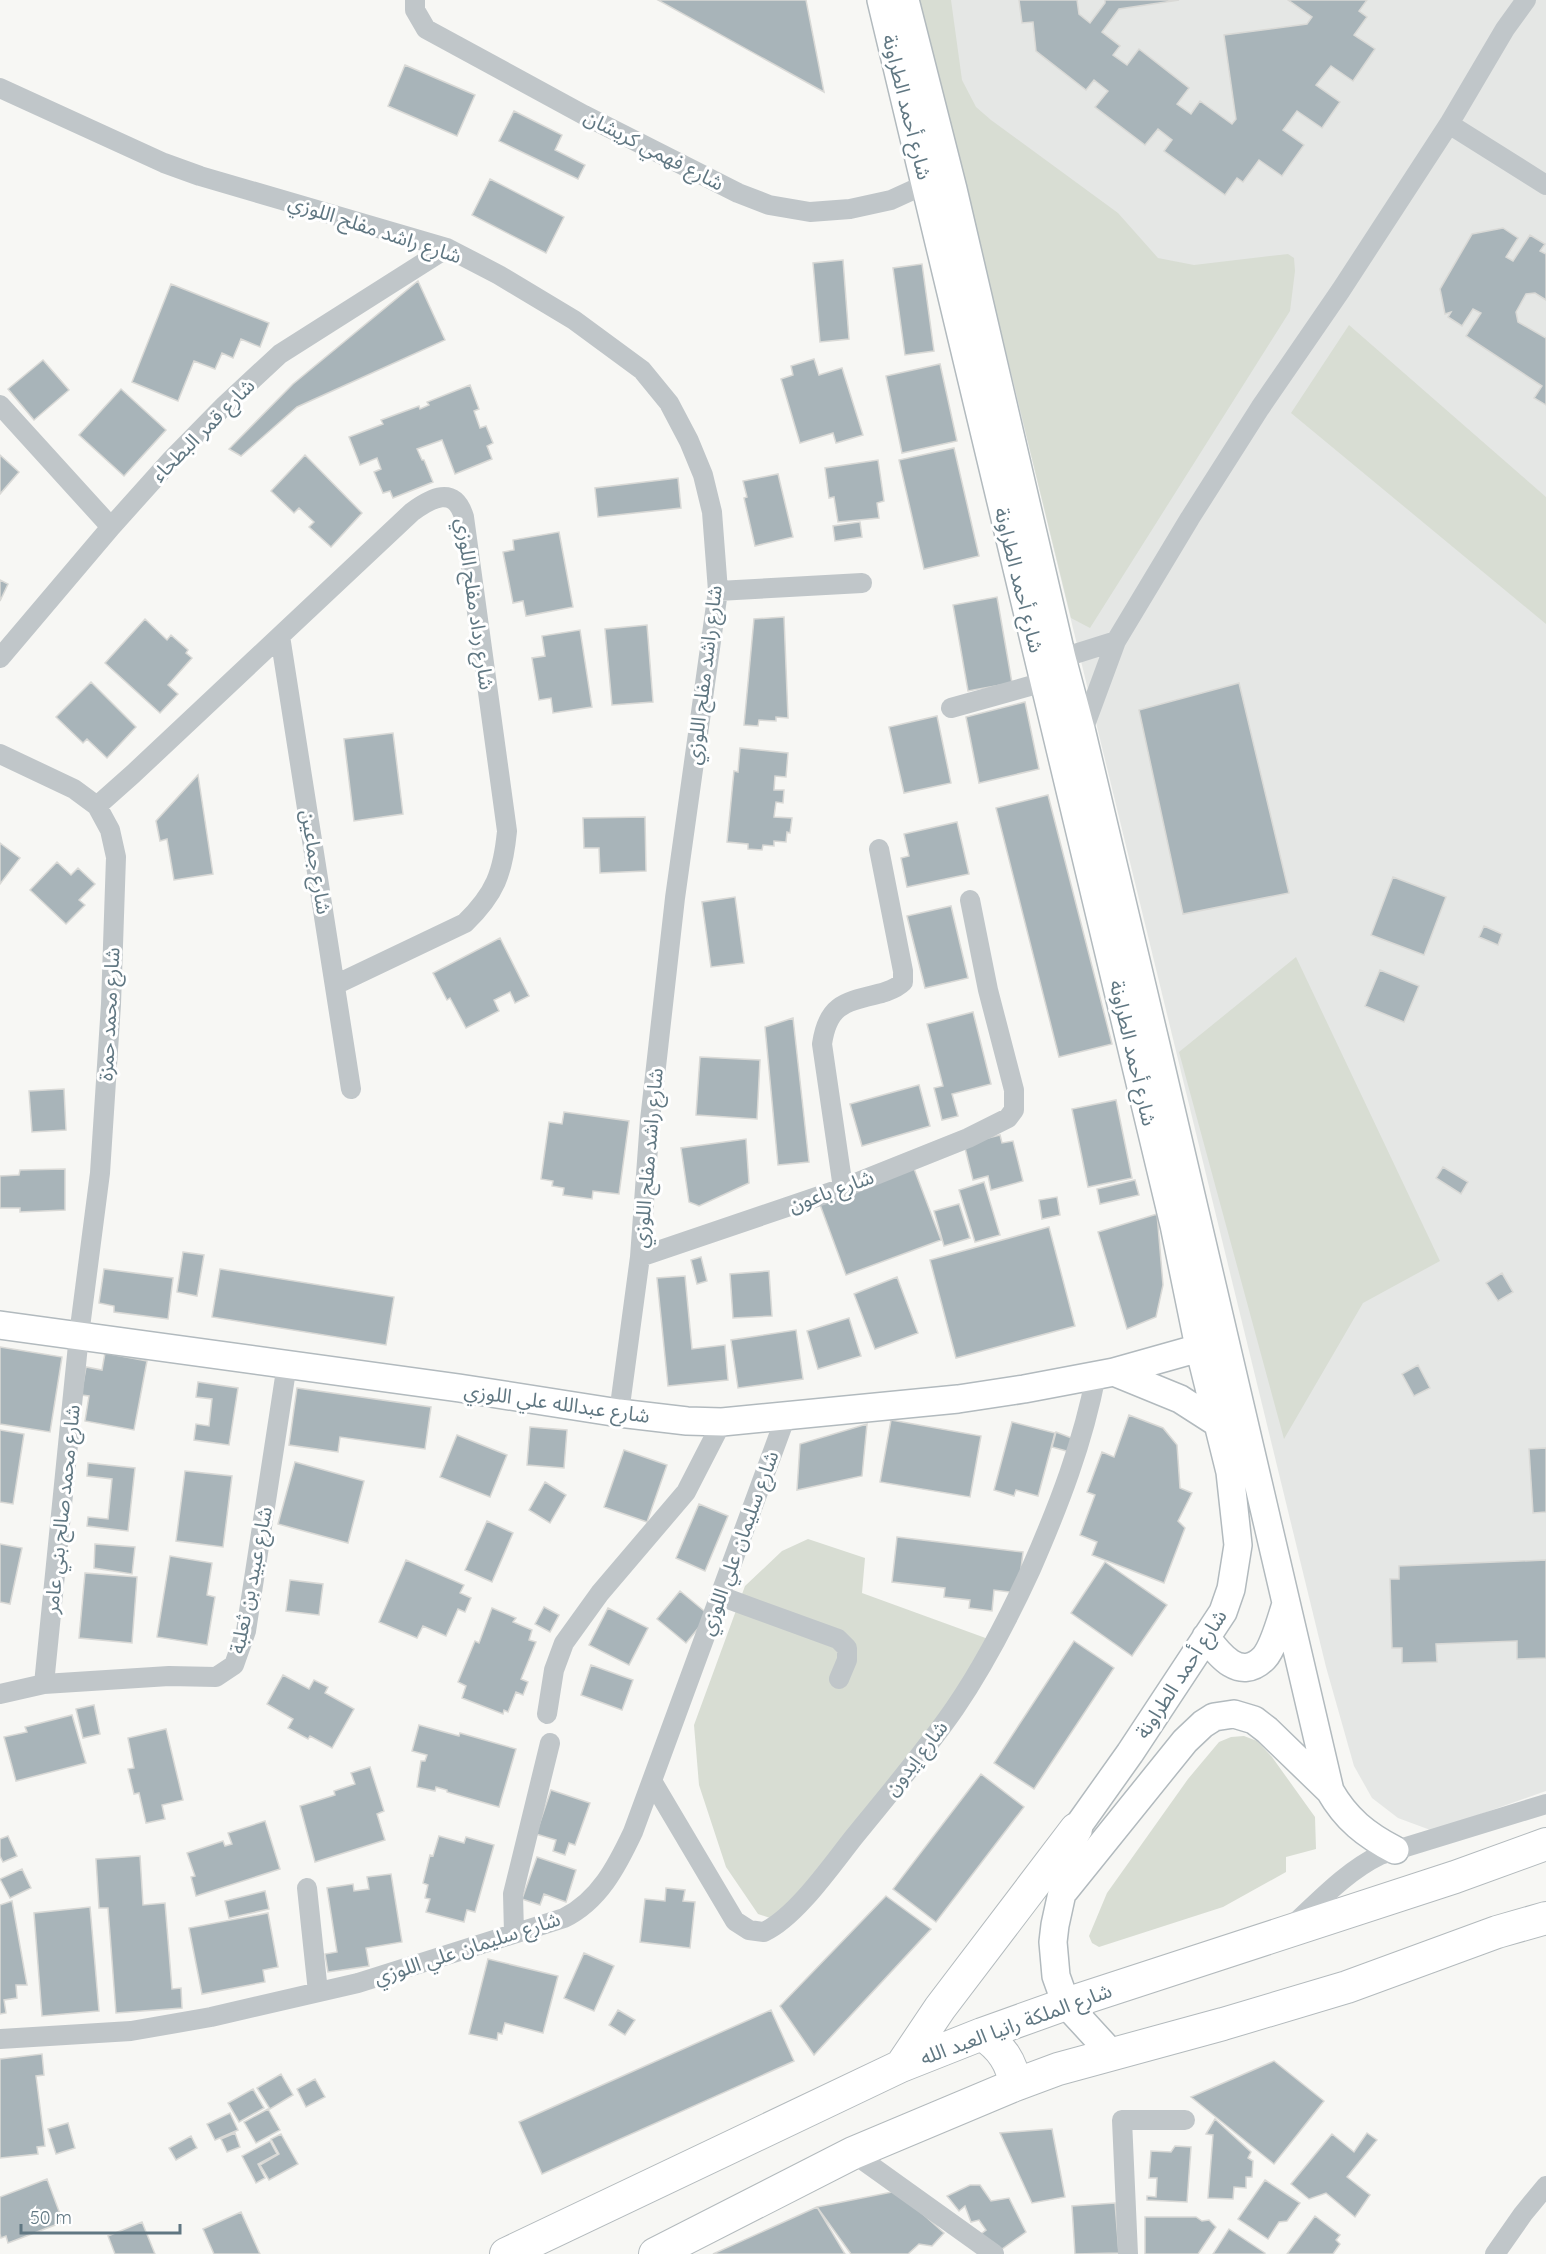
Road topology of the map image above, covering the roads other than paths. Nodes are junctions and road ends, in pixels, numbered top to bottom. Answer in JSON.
{"nodes":[{"id":1,"x":415,"y":0,"type":"edge"},
{"id":2,"x":880,"y":0,"type":"edge"},
{"id":3,"x":905,"y":0,"type":"edge"},
{"id":4,"x":1526,"y":0,"type":"edge"},
{"id":5,"x":0,"y":88,"type":"edge"},
{"id":6,"x":1449,"y":124,"type":"junction"},
{"id":7,"x":926,"y":184,"type":"junction"},
{"id":8,"x":1546,"y":185,"type":"edge"},
{"id":9,"x":447,"y":248,"type":"junction"},
{"id":10,"x":0,"y":405,"type":"edge"},
{"id":11,"x":111,"y":527,"type":"junction"},
{"id":12,"x":862,"y":583,"type":"dead end"},
{"id":13,"x":718,"y":591,"type":"junction"},
{"id":14,"x":280,"y":636,"type":"junction"},
{"id":15,"x":1116,"y":641,"type":"junction"},
{"id":16,"x":0,"y":658,"type":"edge"},
{"id":17,"x":1062,"y":658,"type":"junction"},
{"id":18,"x":1044,"y":682,"type":"junction"},
{"id":19,"x":951,"y":708,"type":"dead end"},
{"id":20,"x":1082,"y":733,"type":"junction"},
{"id":21,"x":0,"y":754,"type":"edge"},
{"id":22,"x":96,"y":806,"type":"junction"},
{"id":23,"x":879,"y":849,"type":"dead end"},
{"id":24,"x":970,"y":900,"type":"dead end"},
{"id":25,"x":335,"y":985,"type":"junction"},
{"id":26,"x":351,"y":1089,"type":"dead end"},
{"id":27,"x":843,"y":1188,"type":"junction"},
{"id":28,"x":640,"y":1257,"type":"junction"},
{"id":29,"x":0,"y":1325,"type":"edge"},
{"id":30,"x":79,"y":1335,"type":"junction"},
{"id":31,"x":1226,"y":1341,"type":"junction"},
{"id":32,"x":1199,"y":1347,"type":"junction"},
{"id":33,"x":287,"y":1364,"type":"junction"},
{"id":34,"x":1105,"y":1373,"type":"junction"},
{"id":35,"x":619,"y":1413,"type":"junction"},
{"id":36,"x":786,"y":1416,"type":"junction"},
{"id":37,"x":722,"y":1422,"type":"junction"},
{"id":38,"x":1219,"y":1424,"type":"junction"},
{"id":39,"x":720,"y":1596,"type":"junction"},
{"id":40,"x":1286,"y":1604,"type":"junction"},
{"id":41,"x":1206,"y":1637,"type":"junction"},
{"id":42,"x":839,"y":1679,"type":"dead end"},
{"id":43,"x":44,"y":1684,"type":"junction"},
{"id":44,"x":0,"y":1694,"type":"edge"},
{"id":45,"x":547,"y":1714,"type":"dead end"},
{"id":46,"x":549,"y":1743,"type":"dead end"},
{"id":47,"x":652,"y":1781,"type":"junction"},
{"id":48,"x":1330,"y":1791,"type":"junction"},
{"id":49,"x":1546,"y":1804,"type":"edge"},
{"id":50,"x":1076,"y":1829,"type":"junction"},
{"id":51,"x":1546,"y":1845,"type":"edge"},
{"id":52,"x":1395,"y":1850,"type":"junction"},
{"id":53,"x":307,"y":1888,"type":"dead end"},
{"id":54,"x":1061,"y":1895,"type":"junction"},
{"id":55,"x":1546,"y":1917,"type":"edge"},
{"id":56,"x":1285,"y":1933,"type":"junction"},
{"id":57,"x":514,"y":1934,"type":"junction"},
{"id":58,"x":318,"y":1992,"type":"junction"},
{"id":59,"x":1066,"y":2004,"type":"junction"},
{"id":60,"x":982,"y":2034,"type":"junction"},
{"id":61,"x":0,"y":2039,"type":"edge"},
{"id":62,"x":1112,"y":2054,"type":"junction"},
{"id":63,"x":901,"y":2066,"type":"junction"},
{"id":64,"x":1015,"y":2085,"type":"junction"},
{"id":65,"x":1185,"y":2121,"type":"dead end"},
{"id":66,"x":853,"y":2153,"type":"junction"},
{"id":67,"x":1546,"y":2186,"type":"edge"},
{"id":68,"x":506,"y":2254,"type":"edge"},
{"id":69,"x":655,"y":2254,"type":"edge"},
{"id":70,"x":994,"y":2254,"type":"edge"},
{"id":71,"x":1128,"y":2254,"type":"edge"},
{"id":72,"x":1495,"y":2254,"type":"edge"}],
"edges":[{"from":1,"to":7,"type":"street","name":"شارع فهمي كريشان"},
{"from":2,"to":7,"type":"street","name":"شارع أحمد الطراونة"},
{"from":3,"to":17,"type":"street","name":"شارع أحمد الطراونة"},
{"from":4,"to":6,"type":"street"},
{"from":5,"to":9,"type":"street","name":"شارع راشد مفلح اللوزي"},
{"from":6,"to":8,"type":"street"},
{"from":6,"to":15,"type":"street"},
{"from":7,"to":18,"type":"street","name":"شارع أحمد الطراونة"},
{"from":9,"to":11,"type":"street","name":"شارع قمر البطحاء"},
{"from":9,"to":13,"type":"street","name":"شارع راشد مفلح اللوزي"},
{"from":10,"to":11,"type":"street"},
{"from":11,"to":16,"type":"street","name":"شارع قمر البطحاء"},
{"from":12,"to":13,"type":"street"},
{"from":13,"to":28,"type":"street","name":"شارع راشد مفلح اللوزي"},
{"from":14,"to":22,"type":"street","name":"شارع رداد مفلح اللوزي"},
{"from":14,"to":25,"type":"street","name":"شارع جماعين"},
{"from":14,"to":25,"type":"street","name":"شارع رداد مفلح اللوزي"},
{"from":15,"to":17,"type":"street"},
{"from":15,"to":20,"type":"street"},
{"from":17,"to":20,"type":"street","name":"شارع أحمد الطراونة"},
{"from":18,"to":19,"type":"street"},
{"from":18,"to":32,"type":"street","name":"شارع أحمد الطراونة"},
{"from":20,"to":31,"type":"street","name":"شارع أحمد الطراونة"},
{"from":21,"to":22,"type":"street","name":"شارع محمد حمزة"},
{"from":22,"to":30,"type":"street","name":"شارع محمد حمزة"},
{"from":23,"to":27,"type":"street"},
{"from":24,"to":27,"type":"street","name":"شارع باعون"},
{"from":25,"to":26,"type":"street","name":"شارع جماعين"},
{"from":27,"to":28,"type":"street","name":"شارع باعون"},
{"from":28,"to":35,"type":"street","name":"شارع راشد مفلح اللوزي"},
{"from":29,"to":30,"type":"street","name":"شارع عبدالله علي اللوزي"},
{"from":30,"to":33,"type":"street","name":"شارع عبدالله علي اللوزي"},
{"from":30,"to":43,"type":"street","name":"شارع محمد صالح بني عامر"},
{"from":31,"to":32,"type":"street","name":"شارع عبدالله علي اللوزي"},
{"from":31,"to":40,"type":"street","name":"شارع أحمد الطراونة"},
{"from":32,"to":34,"type":"street","name":"شارع عبدالله علي اللوزي"},
{"from":32,"to":38,"type":"street","name":"شارع أحمد الطراونة"},
{"from":33,"to":35,"type":"street","name":"شارع عبدالله علي اللوزي"},
{"from":33,"to":43,"type":"street","name":"شارع عبيد بن ثعلبة"},
{"from":34,"to":36,"type":"street","name":"شارع عبدالله علي اللوزي"},
{"from":34,"to":38,"type":"street"},
{"from":34,"to":47,"type":"street","name":"شارع إيدون"},
{"from":35,"to":37,"type":"street","name":"شارع عبدالله علي اللوزي"},
{"from":36,"to":37,"type":"street","name":"شارع عبدالله علي اللوزي"},
{"from":36,"to":39,"type":"street","name":"شارع سليمان علي اللوزي"},
{"from":37,"to":45,"type":"street"},
{"from":38,"to":41,"type":"street","name":"شارع أحمد الطراونة"},
{"from":39,"to":42,"type":"street"},
{"from":39,"to":47,"type":"street","name":"شارع سليمان علي اللوزي"},
{"from":40,"to":41,"type":"street"},
{"from":40,"to":48,"type":"street","name":"شارع أحمد الطراونة"},
{"from":41,"to":50,"type":"street","name":"شارع أحمد الطراونة"},
{"from":43,"to":44,"type":"street","name":"شارع عبيد بن ثعلبة"},
{"from":46,"to":57,"type":"street"},
{"from":47,"to":57,"type":"street","name":"شارع سليمان علي اللوزي"},
{"from":48,"to":52,"type":"street","name":"شارع أحمد الطراونة"},
{"from":48,"to":54,"type":"street"},
{"from":49,"to":52,"type":"street"},
{"from":50,"to":54,"type":"street","name":"شارع أحمد الطراونة"},
{"from":50,"to":63,"type":"main road"},
{"from":51,"to":56,"type":"main road","name":"شارع الملكة رانيا العبد الله"},
{"from":52,"to":56,"type":"street"},
{"from":53,"to":58,"type":"street"},
{"from":54,"to":59,"type":"street","name":"شارع أحمد الطراونة"},
{"from":55,"to":62,"type":"main road"},
{"from":56,"to":59,"type":"main road","name":"شارع الملكة رانيا العبد الله"},
{"from":57,"to":58,"type":"street","name":"شارع سليمان علي اللوزي"},
{"from":58,"to":61,"type":"street","name":"شارع سليمان علي اللوزي"},
{"from":59,"to":60,"type":"main road","name":"شارع الملكة رانيا العبد الله"},
{"from":59,"to":62,"type":"street","name":"شارع أحمد الطراونة"},
{"from":60,"to":63,"type":"main road","name":"شارع الملكة رانيا العبد الله"},
{"from":60,"to":64,"type":"main road"},
{"from":62,"to":64,"type":"main road"},
{"from":63,"to":68,"type":"main road","name":"شارع الملكة رانيا العبد الله"},
{"from":64,"to":66,"type":"main road"},
{"from":65,"to":71,"type":"street"},
{"from":66,"to":69,"type":"main road"},
{"from":66,"to":70,"type":"street"},
{"from":67,"to":72,"type":"street"}]}
